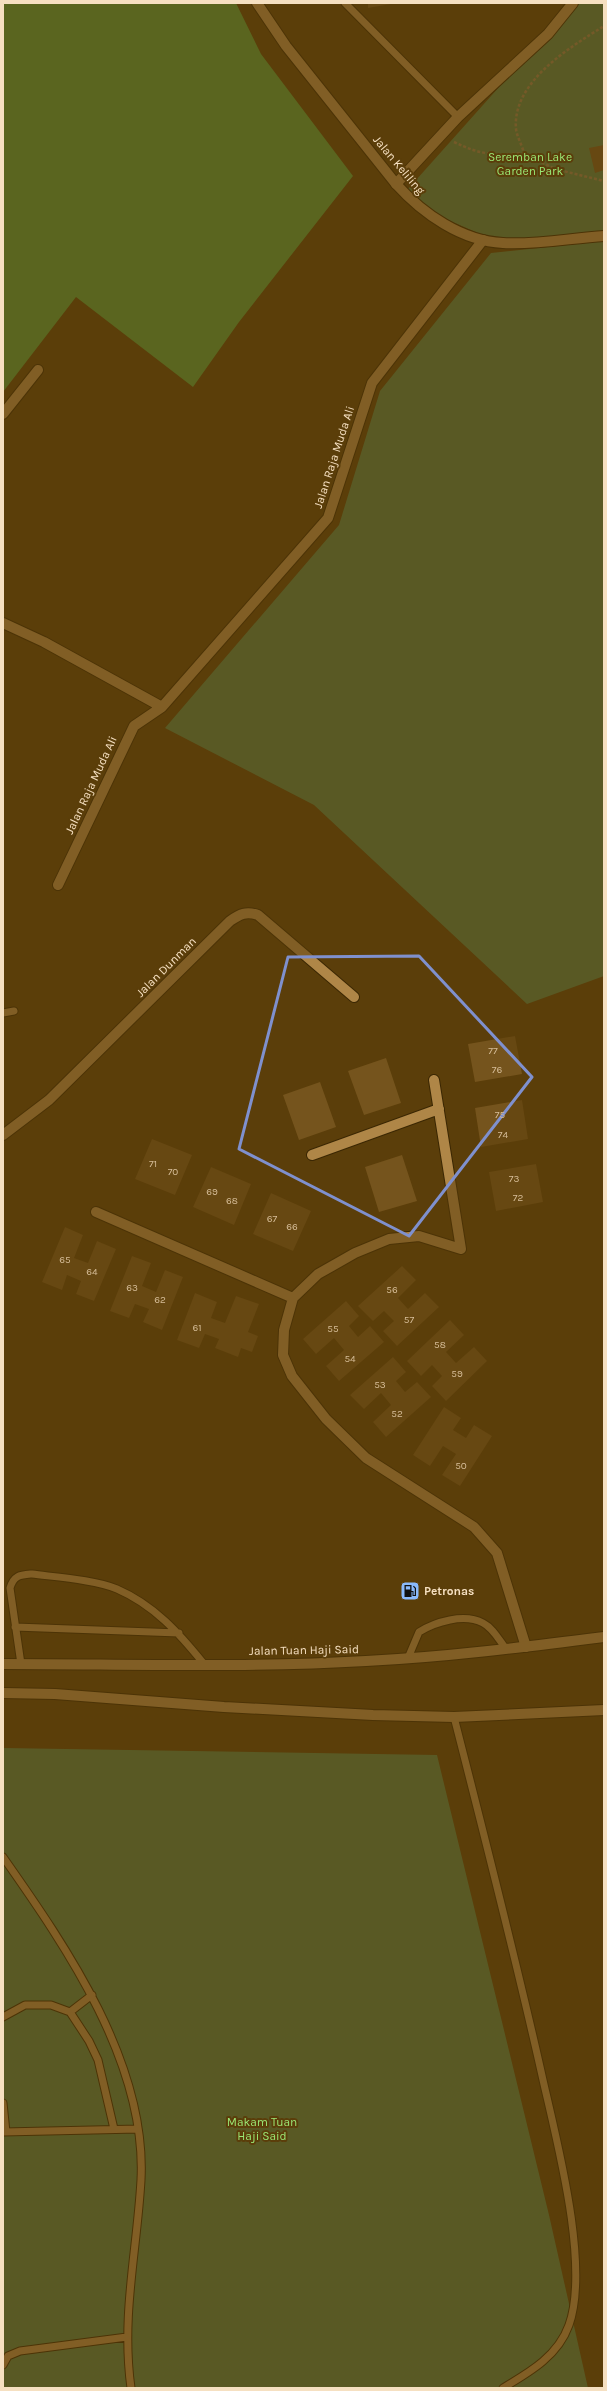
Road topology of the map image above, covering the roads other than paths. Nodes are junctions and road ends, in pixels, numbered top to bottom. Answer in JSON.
{"nodes":[{"id":1,"x":257,"y":3,"type":"edge"},
{"id":2,"x":344,"y":3,"type":"edge"},
{"id":3,"x":573,"y":3,"type":"edge"},
{"id":4,"x":458,"y":117,"type":"junction"},
{"id":5,"x":396,"y":184,"type":"junction"},
{"id":6,"x":604,"y":236,"type":"edge"},
{"id":7,"x":484,"y":240,"type":"junction"},
{"id":8,"x":38,"y":370,"type":"dead end"},
{"id":9,"x":3,"y":414,"type":"edge"},
{"id":10,"x":3,"y":623,"type":"edge"},
{"id":11,"x":162,"y":707,"type":"junction"},
{"id":12,"x":58,"y":885,"type":"dead end"},
{"id":13,"x":354,"y":997,"type":"dead end"},
{"id":14,"x":14,"y":1011,"type":"dead end"},
{"id":15,"x":3,"y":1013,"type":"edge"},
{"id":16,"x":434,"y":1080,"type":"dead end"},
{"id":17,"x":439,"y":1109,"type":"junction"},
{"id":18,"x":3,"y":1135,"type":"edge"},
{"id":19,"x":312,"y":1155,"type":"dead end"},
{"id":20,"x":96,"y":1212,"type":"dead end"},
{"id":21,"x":293,"y":1298,"type":"junction"},
{"id":22,"x":15,"y":1627,"type":"junction"},
{"id":23,"x":179,"y":1633,"type":"junction"},
{"id":24,"x":604,"y":1637,"type":"edge"},
{"id":25,"x":526,"y":1647,"type":"junction"},
{"id":26,"x":506,"y":1649,"type":"junction"},
{"id":27,"x":408,"y":1658,"type":"junction"},
{"id":28,"x":3,"y":1664,"type":"edge"},
{"id":29,"x":21,"y":1664,"type":"junction"},
{"id":30,"x":204,"y":1664,"type":"junction"},
{"id":31,"x":6,"y":1694,"type":"edge"},
{"id":32,"x":604,"y":1710,"type":"edge"},
{"id":33,"x":454,"y":1717,"type":"junction"},
{"id":34,"x":3,"y":1858,"type":"edge"},
{"id":35,"x":92,"y":1995,"type":"junction"},
{"id":36,"x":70,"y":2012,"type":"junction"},
{"id":37,"x":3,"y":2017,"type":"edge"},
{"id":38,"x":3,"y":2103,"type":"edge"},
{"id":39,"x":114,"y":2129,"type":"junction"},
{"id":40,"x":138,"y":2129,"type":"junction"},
{"id":41,"x":4,"y":2132,"type":"edge"},
{"id":42,"x":127,"y":2337,"type":"junction"},
{"id":43,"x":3,"y":2365,"type":"edge"},
{"id":44,"x":131,"y":2388,"type":"edge"},
{"id":45,"x":503,"y":2388,"type":"edge"}],
"edges":[{"from":1,"to":5,"type":"street","name":"Jalan Keliling"},
{"from":2,"to":4,"type":"lane"},
{"from":3,"to":4,"type":"street"},
{"from":4,"to":5,"type":"street"},
{"from":5,"to":7,"type":"street","name":"Jalan Keliling"},
{"from":6,"to":7,"type":"street","name":"Jalan Keliling"},
{"from":7,"to":11,"type":"street","name":"Jalan Raja Muda Ali"},
{"from":8,"to":9,"type":"street"},
{"from":10,"to":11,"type":"street"},
{"from":11,"to":12,"type":"street","name":"Jalan Raja Muda Ali"},
{"from":13,"to":18,"type":"street","name":"Jalan Dunman"},
{"from":14,"to":15,"type":"lane"},
{"from":16,"to":17,"type":"street"},
{"from":17,"to":19,"type":"street"},
{"from":17,"to":21,"type":"street"},
{"from":20,"to":21,"type":"street"},
{"from":21,"to":25,"type":"street"},
{"from":22,"to":23,"type":"lane"},
{"from":22,"to":23,"type":"lane"},
{"from":22,"to":29,"type":"lane"},
{"from":23,"to":30,"type":"lane"},
{"from":24,"to":25,"type":"street","name":"Jalan Tuan Haji Said"},
{"from":25,"to":26,"type":"street","name":"Jalan Tuan Haji Said"},
{"from":26,"to":27,"type":"street","name":"Jalan Tuan Haji Said"},
{"from":26,"to":27,"type":"lane"},
{"from":27,"to":30,"type":"street","name":"Jalan Tuan Haji Said"},
{"from":28,"to":29,"type":"street","name":"Jalan Tuan Haji Said"},
{"from":29,"to":30,"type":"street","name":"Jalan Tuan Haji Said"},
{"from":31,"to":33,"type":"street"},
{"from":32,"to":33,"type":"street"},
{"from":33,"to":45,"type":"lane"},
{"from":34,"to":35,"type":"lane"},
{"from":35,"to":36,"type":"lane"},
{"from":35,"to":40,"type":"lane"},
{"from":36,"to":37,"type":"lane"},
{"from":36,"to":39,"type":"lane"},
{"from":38,"to":41,"type":"lane"},
{"from":39,"to":40,"type":"lane"},
{"from":39,"to":41,"type":"lane"},
{"from":40,"to":42,"type":"lane"},
{"from":42,"to":43,"type":"lane"},
{"from":42,"to":44,"type":"lane"}]}
